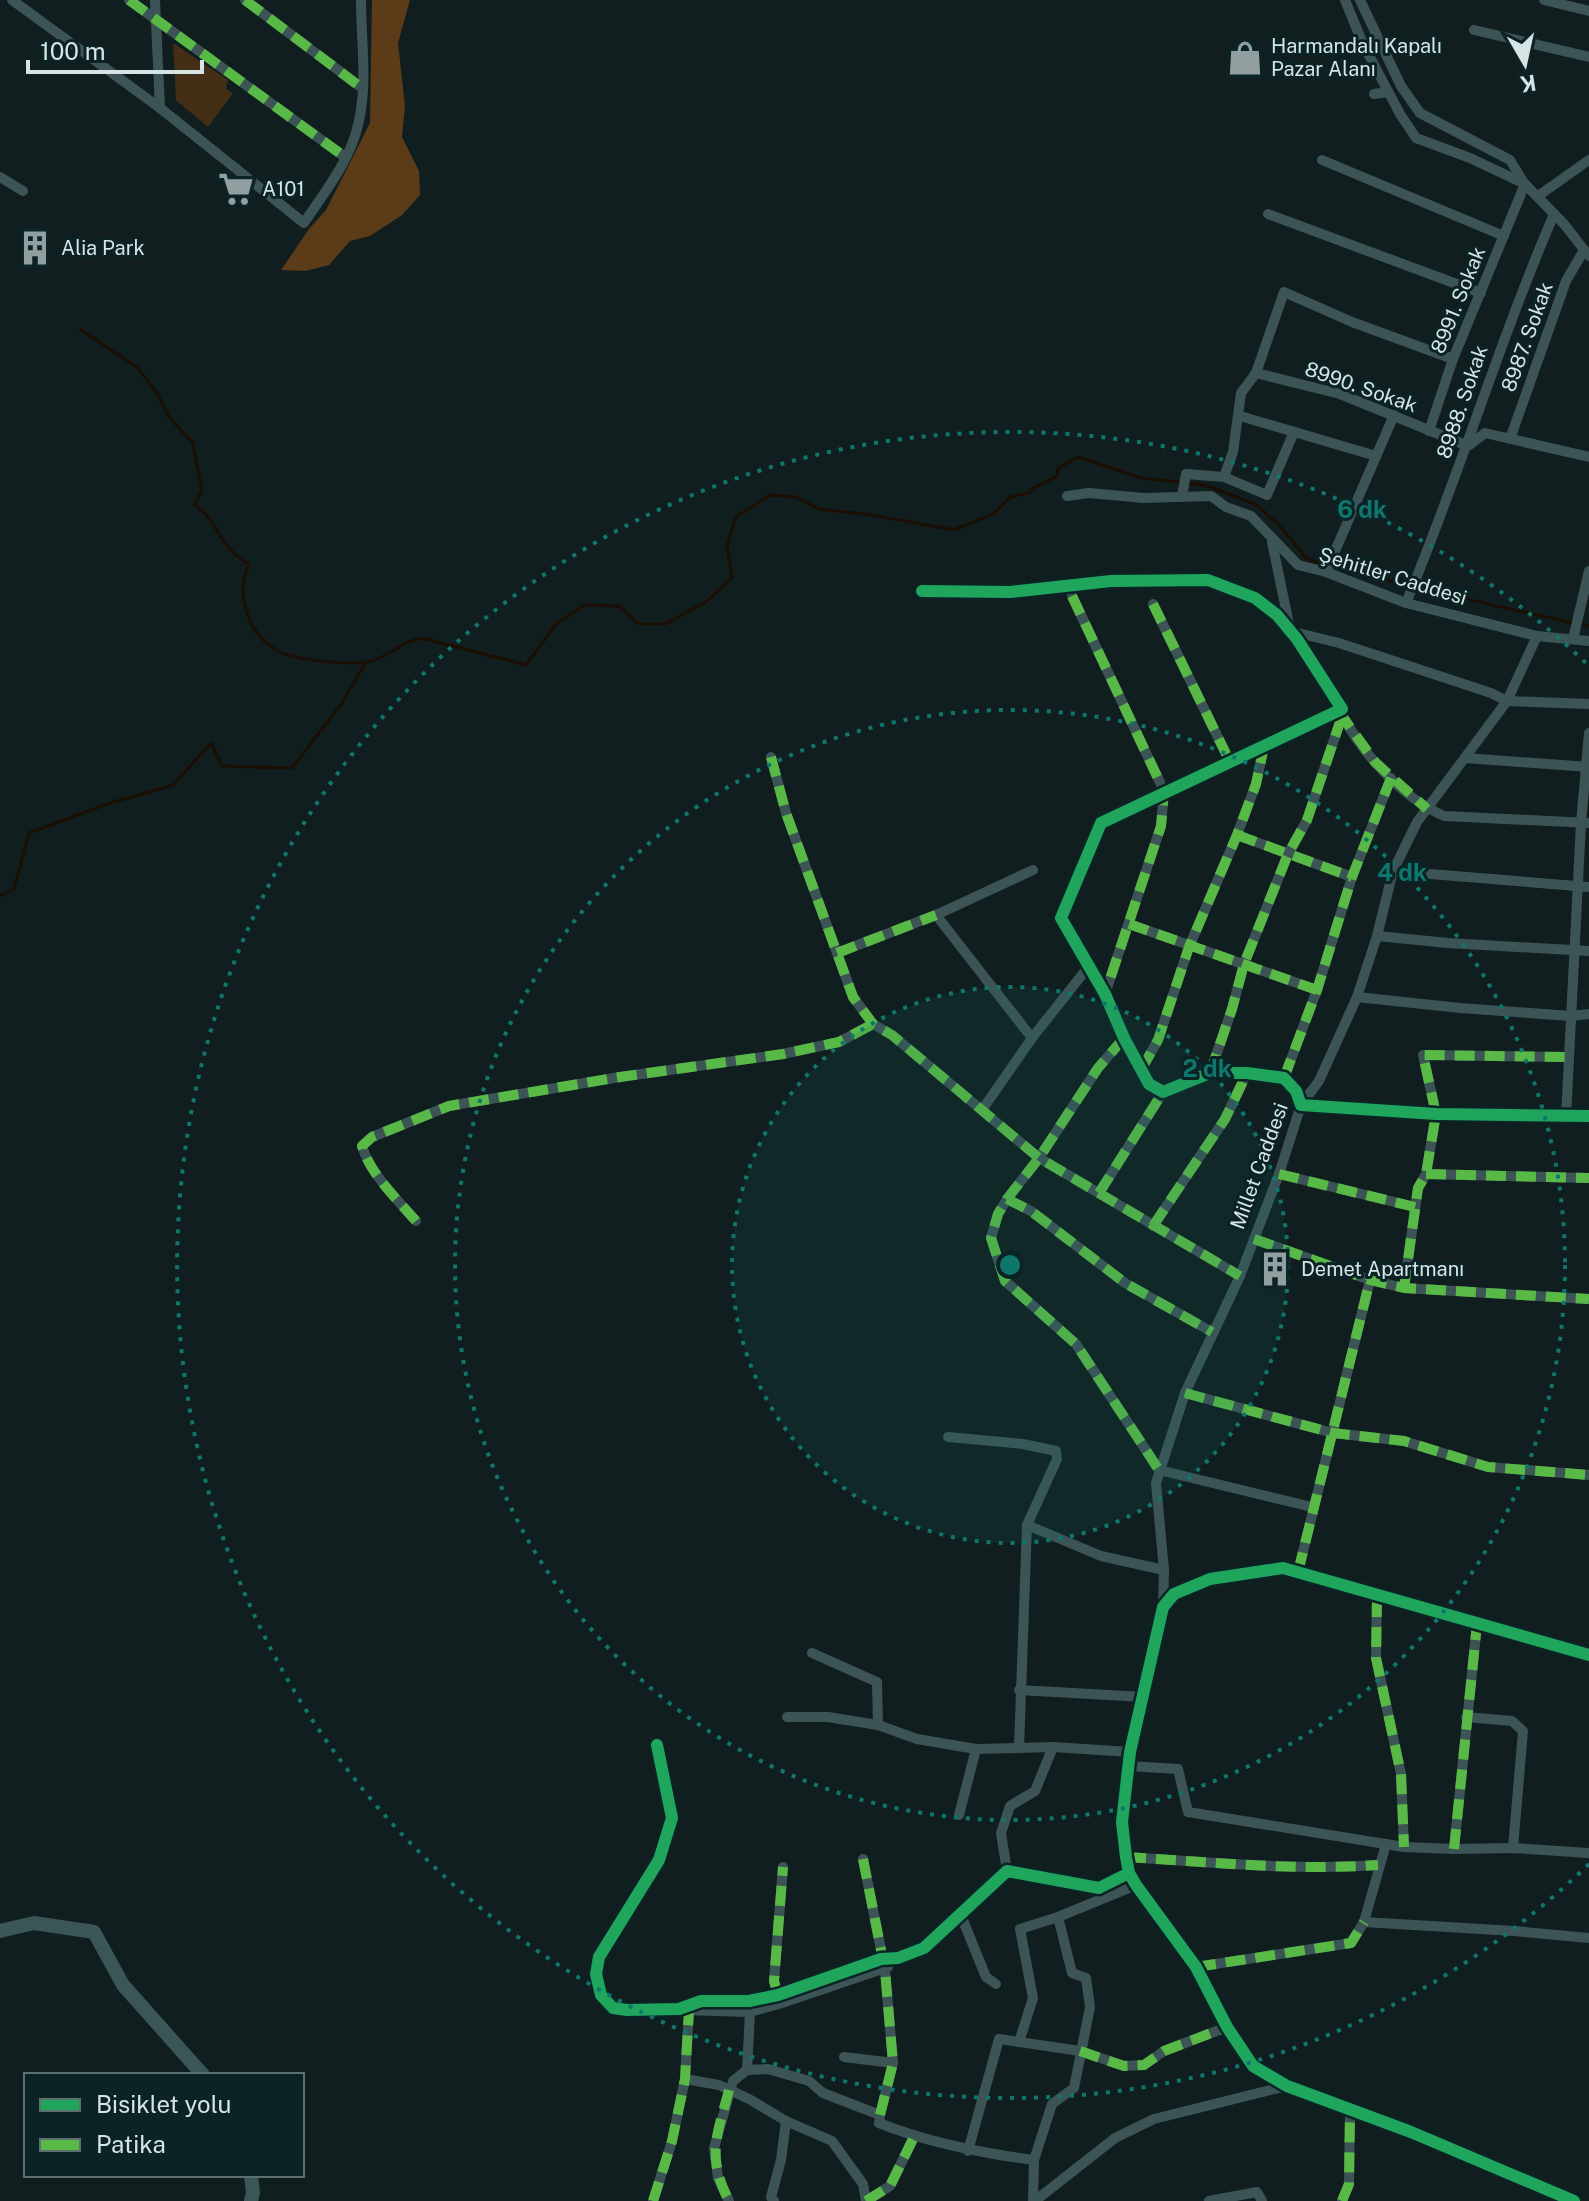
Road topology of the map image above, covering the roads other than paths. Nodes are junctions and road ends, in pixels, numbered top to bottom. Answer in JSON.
{"nodes":[{"id":1,"x":12,"y":0,"type":"edge"},
{"id":2,"x":129,"y":0,"type":"edge"},
{"id":3,"x":155,"y":0,"type":"edge"},
{"id":4,"x":245,"y":0,"type":"edge"},
{"id":5,"x":361,"y":0,"type":"edge"},
{"id":6,"x":1345,"y":0,"type":"edge"},
{"id":7,"x":1360,"y":0,"type":"edge"},
{"id":8,"x":1544,"y":0,"type":"edge"},
{"id":9,"x":1589,"y":11,"type":"edge"},
{"id":10,"x":157,"y":20,"type":"junction"},
{"id":11,"x":1474,"y":30,"type":"dead end"},
{"id":12,"x":1589,"y":57,"type":"edge"},
{"id":13,"x":362,"y":88,"type":"junction"},
{"id":14,"x":1388,"y":92,"type":"junction"},
{"id":15,"x":1374,"y":94,"type":"dead end"},
{"id":16,"x":160,"y":108,"type":"junction"},
{"id":17,"x":345,"y":157,"type":"junction"},
{"id":18,"x":1322,"y":160,"type":"dead end"},
{"id":19,"x":1589,"y":160,"type":"edge"},
{"id":20,"x":0,"y":177,"type":"edge"},
{"id":21,"x":1525,"y":184,"type":"junction"},
{"id":22,"x":23,"y":191,"type":"dead end"},
{"id":23,"x":1538,"y":196,"type":"junction"},
{"id":24,"x":1268,"y":214,"type":"dead end"},
{"id":25,"x":1554,"y":214,"type":"junction"},
{"id":26,"x":1504,"y":236,"type":"junction"},
{"id":27,"x":1587,"y":253,"type":"edge"},
{"id":28,"x":1481,"y":293,"type":"junction"},
{"id":29,"x":1453,"y":359,"type":"junction"},
{"id":30,"x":1256,"y":373,"type":"junction"},
{"id":31,"x":1394,"y":415,"type":"junction"},
{"id":32,"x":1240,"y":416,"type":"junction"},
{"id":33,"x":1429,"y":431,"type":"junction"},
{"id":34,"x":1294,"y":432,"type":"junction"},
{"id":35,"x":1510,"y":439,"type":"junction"},
{"id":36,"x":1468,"y":446,"type":"junction"},
{"id":37,"x":1376,"y":456,"type":"junction"},
{"id":38,"x":1589,"y":457,"type":"edge"},
{"id":39,"x":1224,"y":477,"type":"junction"},
{"id":40,"x":1182,"y":493,"type":"junction"},
{"id":41,"x":1067,"y":496,"type":"dead end"},
{"id":42,"x":1272,"y":541,"type":"junction"},
{"id":43,"x":1589,"y":571,"type":"edge"},
{"id":44,"x":1326,"y":572,"type":"junction"},
{"id":45,"x":922,"y":591,"type":"dead end"},
{"id":46,"x":1072,"y":596,"type":"dead end"},
{"id":47,"x":1406,"y":603,"type":"junction"},
{"id":48,"x":1153,"y":604,"type":"dead end"},
{"id":49,"x":1290,"y":631,"type":"junction"},
{"id":50,"x":1574,"y":635,"type":"junction"},
{"id":51,"x":1537,"y":636,"type":"junction"},
{"id":52,"x":1589,"y":641,"type":"edge"},
{"id":53,"x":1507,"y":701,"type":"junction"},
{"id":54,"x":1589,"y":704,"type":"edge"},
{"id":55,"x":1342,"y":712,"type":"junction"},
{"id":56,"x":1589,"y":733,"type":"edge"},
{"id":57,"x":1264,"y":746,"type":"junction"},
{"id":58,"x":771,"y":757,"type":"dead end"},
{"id":59,"x":1465,"y":758,"type":"junction"},
{"id":60,"x":1230,"y":762,"type":"junction"},
{"id":61,"x":1587,"y":767,"type":"edge"},
{"id":62,"x":1391,"y":778,"type":"junction"},
{"id":63,"x":1164,"y":791,"type":"junction"},
{"id":64,"x":1427,"y":809,"type":"junction"},
{"id":65,"x":1585,"y":823,"type":"edge"},
{"id":66,"x":1237,"y":835,"type":"junction"},
{"id":67,"x":1288,"y":854,"type":"junction"},
{"id":68,"x":1033,"y":870,"type":"dead end"},
{"id":69,"x":1393,"y":871,"type":"junction"},
{"id":70,"x":1352,"y":877,"type":"junction"},
{"id":71,"x":1583,"y":887,"type":"edge"},
{"id":72,"x":936,"y":915,"type":"junction"},
{"id":73,"x":1129,"y":924,"type":"junction"},
{"id":74,"x":1377,"y":936,"type":"junction"},
{"id":75,"x":1189,"y":947,"type":"junction"},
{"id":76,"x":1575,"y":950,"type":"junction"},
{"id":77,"x":1589,"y":951,"type":"edge"},
{"id":78,"x":837,"y":953,"type":"junction"},
{"id":79,"x":1244,"y":964,"type":"junction"},
{"id":80,"x":1089,"y":966,"type":"junction"},
{"id":81,"x":1317,"y":990,"type":"junction"},
{"id":82,"x":1105,"y":994,"type":"junction"},
{"id":83,"x":1357,"y":997,"type":"junction"},
{"id":84,"x":1589,"y":1014,"type":"edge"},
{"id":85,"x":1571,"y":1016,"type":"junction"},
{"id":86,"x":873,"y":1024,"type":"junction"},
{"id":87,"x":1032,"y":1038,"type":"junction"},
{"id":88,"x":1124,"y":1038,"type":"junction"},
{"id":89,"x":1568,"y":1057,"type":"junction"},
{"id":90,"x":1141,"y":1070,"type":"junction"},
{"id":91,"x":1210,"y":1073,"type":"junction"},
{"id":92,"x":1247,"y":1073,"type":"junction"},
{"id":93,"x":1284,"y":1078,"type":"junction"},
{"id":94,"x":1163,"y":1092,"type":"junction"},
{"id":95,"x":1301,"y":1105,"type":"junction"},
{"id":96,"x":982,"y":1110,"type":"junction"},
{"id":97,"x":1436,"y":1114,"type":"junction"},
{"id":98,"x":1589,"y":1116,"type":"edge"},
{"id":99,"x":1566,"y":1117,"type":"junction"},
{"id":100,"x":1039,"y":1158,"type":"junction"},
{"id":101,"x":1279,"y":1174,"type":"junction"},
{"id":102,"x":1426,"y":1174,"type":"junction"},
{"id":103,"x":1589,"y":1178,"type":"edge"},
{"id":104,"x":1099,"y":1193,"type":"junction"},
{"id":105,"x":1007,"y":1199,"type":"junction"},
{"id":106,"x":1415,"y":1207,"type":"junction"},
{"id":107,"x":416,"y":1221,"type":"dead end"},
{"id":108,"x":1153,"y":1226,"type":"junction"},
{"id":109,"x":1254,"y":1239,"type":"junction"},
{"id":110,"x":1240,"y":1276,"type":"junction"},
{"id":111,"x":1370,"y":1280,"type":"junction"},
{"id":112,"x":1404,"y":1288,"type":"junction"},
{"id":113,"x":1589,"y":1299,"type":"edge"},
{"id":114,"x":1212,"y":1332,"type":"junction"},
{"id":115,"x":1185,"y":1393,"type":"junction"},
{"id":116,"x":1333,"y":1433,"type":"junction"},
{"id":117,"x":948,"y":1437,"type":"dead end"},
{"id":118,"x":1159,"y":1470,"type":"junction"},
{"id":119,"x":1589,"y":1475,"type":"edge"},
{"id":120,"x":1312,"y":1507,"type":"junction"},
{"id":121,"x":1027,"y":1525,"type":"junction"},
{"id":122,"x":1164,"y":1570,"type":"junction"},
{"id":123,"x":1298,"y":1572,"type":"junction"},
{"id":124,"x":1377,"y":1597,"type":"junction"},
{"id":125,"x":1163,"y":1607,"type":"junction"},
{"id":126,"x":1477,"y":1624,"type":"junction"},
{"id":127,"x":812,"y":1653,"type":"dead end"},
{"id":128,"x":1589,"y":1655,"type":"edge"},
{"id":129,"x":1019,"y":1690,"type":"junction"},
{"id":130,"x":1144,"y":1697,"type":"junction"},
{"id":131,"x":787,"y":1717,"type":"dead end"},
{"id":132,"x":1466,"y":1717,"type":"junction"},
{"id":133,"x":878,"y":1725,"type":"junction"},
{"id":134,"x":657,"y":1745,"type":"dead end"},
{"id":135,"x":1053,"y":1747,"type":"junction"},
{"id":136,"x":1019,"y":1748,"type":"junction"},
{"id":137,"x":976,"y":1749,"type":"junction"},
{"id":138,"x":1130,"y":1752,"type":"junction"},
{"id":139,"x":1128,"y":1766,"type":"junction"},
{"id":140,"x":959,"y":1815,"type":"dead end"},
{"id":141,"x":1386,"y":1844,"type":"junction"},
{"id":142,"x":1404,"y":1847,"type":"junction"},
{"id":143,"x":1513,"y":1848,"type":"junction"},
{"id":144,"x":1454,"y":1849,"type":"junction"},
{"id":145,"x":1589,"y":1853,"type":"edge"},
{"id":146,"x":1126,"y":1857,"type":"junction"},
{"id":147,"x":863,"y":1859,"type":"dead end"},
{"id":148,"x":1378,"y":1865,"type":"junction"},
{"id":149,"x":783,"y":1867,"type":"dead end"},
{"id":150,"x":1007,"y":1871,"type":"junction"},
{"id":151,"x":1129,"y":1873,"type":"junction"},
{"id":152,"x":1136,"y":1885,"type":"junction"},
{"id":153,"x":960,"y":1913,"type":"junction"},
{"id":154,"x":1058,"y":1917,"type":"junction"},
{"id":155,"x":1364,"y":1922,"type":"junction"},
{"id":156,"x":0,"y":1931,"type":"edge"},
{"id":157,"x":1589,"y":1938,"type":"edge"},
{"id":158,"x":883,"y":1964,"type":"junction"},
{"id":159,"x":1196,"y":1967,"type":"junction"},
{"id":160,"x":996,"y":1984,"type":"dead end"},
{"id":161,"x":778,"y":1995,"type":"junction"},
{"id":162,"x":684,"y":2010,"type":"junction"},
{"id":163,"x":750,"y":2012,"type":"junction"},
{"id":164,"x":1227,"y":2027,"type":"junction"},
{"id":165,"x":1019,"y":2042,"type":"junction"},
{"id":166,"x":1080,"y":2051,"type":"junction"},
{"id":167,"x":844,"y":2057,"type":"dead end"},
{"id":168,"x":893,"y":2063,"type":"junction"},
{"id":169,"x":747,"y":2070,"type":"junction"},
{"id":170,"x":201,"y":2073,"type":"edge"},
{"id":171,"x":685,"y":2079,"type":"junction"},
{"id":172,"x":1287,"y":2086,"type":"junction"},
{"id":173,"x":729,"y":2090,"type":"junction"},
{"id":174,"x":1350,"y":2111,"type":"junction"},
{"id":175,"x":880,"y":2115,"type":"junction"},
{"id":176,"x":786,"y":2121,"type":"junction"},
{"id":177,"x":914,"y":2137,"type":"junction"},
{"id":178,"x":968,"y":2151,"type":"junction"},
{"id":179,"x":1034,"y":2160,"type":"junction"},
{"id":180,"x":251,"y":2177,"type":"edge"},
{"id":181,"x":251,"y":2201,"type":"edge"},
{"id":182,"x":653,"y":2201,"type":"edge"},
{"id":183,"x":729,"y":2201,"type":"edge"},
{"id":184,"x":774,"y":2201,"type":"edge"},
{"id":185,"x":1034,"y":2201,"type":"edge"},
{"id":186,"x":1209,"y":2201,"type":"edge"},
{"id":187,"x":1262,"y":2201,"type":"edge"},
{"id":188,"x":1342,"y":2201,"type":"edge"},
{"id":189,"x":1574,"y":2201,"type":"edge"}],
"edges":[{"from":1,"to":16,"type":"street"},
{"from":2,"to":10,"type":"street"},
{"from":3,"to":10,"type":"street"},
{"from":4,"to":13,"type":"street"},
{"from":5,"to":13,"type":"street"},
{"from":6,"to":14,"type":"street"},
{"from":7,"to":21,"type":"street"},
{"from":8,"to":9,"type":"street"},
{"from":10,"to":16,"type":"street"},
{"from":10,"to":17,"type":"street"},
{"from":11,"to":12,"type":"street"},
{"from":13,"to":17,"type":"street"},
{"from":14,"to":15,"type":"street"},
{"from":14,"to":21,"type":"street"},
{"from":16,"to":17,"type":"street"},
{"from":18,"to":26,"type":"street"},
{"from":19,"to":23,"type":"street"},
{"from":20,"to":22,"type":"street"},
{"from":21,"to":23,"type":"street"},
{"from":21,"to":26,"type":"street","name":"8991. Sokak"},
{"from":23,"to":25,"type":"street"},
{"from":24,"to":28,"type":"street"},
{"from":25,"to":27,"type":"street"},
{"from":25,"to":36,"type":"street","name":"8988. Sokak"},
{"from":26,"to":28,"type":"street","name":"8991. Sokak"},
{"from":27,"to":35,"type":"street","name":"8987. Sokak"},
{"from":28,"to":29,"type":"street","name":"8991. Sokak"},
{"from":29,"to":30,"type":"street"},
{"from":29,"to":33,"type":"street","name":"8991. Sokak"},
{"from":30,"to":31,"type":"street","name":"8990. Sokak"},
{"from":30,"to":32,"type":"street"},
{"from":31,"to":33,"type":"street","name":"8990. Sokak"},
{"from":31,"to":37,"type":"street"},
{"from":32,"to":34,"type":"street"},
{"from":32,"to":39,"type":"street"},
{"from":33,"to":36,"type":"street","name":"8990. Sokak"},
{"from":34,"to":37,"type":"street"},
{"from":34,"to":39,"type":"street"},
{"from":35,"to":36,"type":"street"},
{"from":35,"to":38,"type":"street"},
{"from":36,"to":47,"type":"street","name":"8988. Sokak"},
{"from":37,"to":44,"type":"street"},
{"from":39,"to":40,"type":"street"},
{"from":40,"to":41,"type":"street","name":"Şehitler Caddesi"},
{"from":40,"to":42,"type":"street","name":"Şehitler Caddesi"},
{"from":42,"to":44,"type":"street","name":"Şehitler Caddesi"},
{"from":42,"to":49,"type":"street"},
{"from":43,"to":50,"type":"street"},
{"from":44,"to":47,"type":"street","name":"Şehitler Caddesi"},
{"from":45,"to":49,"type":"street"},
{"from":46,"to":63,"type":"street"},
{"from":47,"to":51,"type":"street","name":"Şehitler Caddesi"},
{"from":48,"to":60,"type":"street"},
{"from":49,"to":53,"type":"street"},
{"from":49,"to":55,"type":"street"},
{"from":50,"to":51,"type":"street","name":"Şehitler Caddesi"},
{"from":50,"to":52,"type":"street","name":"Şehitler Caddesi"},
{"from":51,"to":53,"type":"street","name":"Millet Caddesi"},
{"from":53,"to":54,"type":"street"},
{"from":53,"to":59,"type":"street","name":"Millet Caddesi"},
{"from":55,"to":57,"type":"street"},
{"from":55,"to":62,"type":"street"},
{"from":55,"to":67,"type":"street"},
{"from":56,"to":61,"type":"street"},
{"from":57,"to":60,"type":"street"},
{"from":57,"to":66,"type":"street"},
{"from":58,"to":78,"type":"street"},
{"from":59,"to":61,"type":"street"},
{"from":59,"to":64,"type":"street","name":"Millet Caddesi"},
{"from":60,"to":63,"type":"street"},
{"from":61,"to":65,"type":"street"},
{"from":62,"to":64,"type":"street"},
{"from":62,"to":70,"type":"street"},
{"from":63,"to":73,"type":"street"},
{"from":63,"to":80,"type":"street"},
{"from":64,"to":65,"type":"street"},
{"from":64,"to":69,"type":"street","name":"Millet Caddesi"},
{"from":65,"to":71,"type":"street"},
{"from":66,"to":67,"type":"street"},
{"from":66,"to":75,"type":"street"},
{"from":67,"to":70,"type":"street"},
{"from":67,"to":79,"type":"street"},
{"from":68,"to":72,"type":"street"},
{"from":69,"to":71,"type":"street"},
{"from":69,"to":74,"type":"street","name":"Millet Caddesi"},
{"from":70,"to":81,"type":"street"},
{"from":71,"to":76,"type":"street"},
{"from":72,"to":78,"type":"street"},
{"from":72,"to":87,"type":"street"},
{"from":73,"to":75,"type":"street"},
{"from":73,"to":82,"type":"street"},
{"from":74,"to":76,"type":"street"},
{"from":74,"to":83,"type":"street","name":"Millet Caddesi"},
{"from":75,"to":79,"type":"street"},
{"from":75,"to":90,"type":"street"},
{"from":76,"to":77,"type":"street"},
{"from":76,"to":85,"type":"street"},
{"from":78,"to":86,"type":"street"},
{"from":79,"to":81,"type":"street"},
{"from":79,"to":91,"type":"street"},
{"from":80,"to":82,"type":"street"},
{"from":80,"to":87,"type":"street"},
{"from":81,"to":93,"type":"street"},
{"from":82,"to":88,"type":"street"},
{"from":83,"to":85,"type":"street"},
{"from":83,"to":95,"type":"street","name":"Millet Caddesi"},
{"from":84,"to":85,"type":"street"},
{"from":85,"to":89,"type":"street"},
{"from":86,"to":96,"type":"street"},
{"from":86,"to":107,"type":"street"},
{"from":87,"to":96,"type":"street"},
{"from":88,"to":90,"type":"street"},
{"from":88,"to":100,"type":"street"},
{"from":89,"to":97,"type":"street"},
{"from":89,"to":99,"type":"street"},
{"from":90,"to":94,"type":"street"},
{"from":91,"to":92,"type":"street"},
{"from":91,"to":94,"type":"street"},
{"from":92,"to":93,"type":"street"},
{"from":92,"to":108,"type":"street"},
{"from":93,"to":95,"type":"street"},
{"from":94,"to":104,"type":"street"},
{"from":95,"to":97,"type":"street"},
{"from":95,"to":101,"type":"street","name":"Millet Caddesi"},
{"from":96,"to":100,"type":"street"},
{"from":97,"to":99,"type":"street"},
{"from":97,"to":102,"type":"street"},
{"from":98,"to":99,"type":"street"},
{"from":100,"to":104,"type":"street"},
{"from":100,"to":105,"type":"street"},
{"from":101,"to":106,"type":"street"},
{"from":101,"to":109,"type":"street","name":"Millet Caddesi"},
{"from":102,"to":103,"type":"street"},
{"from":102,"to":106,"type":"street"},
{"from":104,"to":108,"type":"street"},
{"from":105,"to":114,"type":"street"},
{"from":105,"to":118,"type":"street"},
{"from":106,"to":112,"type":"street"},
{"from":108,"to":110,"type":"street"},
{"from":109,"to":110,"type":"street","name":"Millet Caddesi"},
{"from":109,"to":111,"type":"street"},
{"from":110,"to":114,"type":"street","name":"Millet Caddesi"},
{"from":111,"to":112,"type":"street"},
{"from":111,"to":116,"type":"street"},
{"from":112,"to":113,"type":"street"},
{"from":114,"to":115,"type":"street","name":"Millet Caddesi"},
{"from":115,"to":116,"type":"street"},
{"from":115,"to":118,"type":"street","name":"Millet Caddesi"},
{"from":116,"to":119,"type":"street"},
{"from":116,"to":120,"type":"street"},
{"from":117,"to":121,"type":"street"},
{"from":118,"to":120,"type":"street"},
{"from":118,"to":122,"type":"street","name":"Millet Caddesi"},
{"from":120,"to":123,"type":"street"},
{"from":121,"to":122,"type":"street"},
{"from":121,"to":129,"type":"street"},
{"from":122,"to":125,"type":"street","name":"Millet Caddesi"},
{"from":123,"to":124,"type":"street"},
{"from":123,"to":125,"type":"street"},
{"from":124,"to":126,"type":"street"},
{"from":124,"to":142,"type":"street"},
{"from":125,"to":130,"type":"street","name":"Millet Caddesi"},
{"from":126,"to":128,"type":"street"},
{"from":126,"to":132,"type":"street"},
{"from":127,"to":133,"type":"street"},
{"from":129,"to":130,"type":"street"},
{"from":129,"to":136,"type":"street"},
{"from":130,"to":138,"type":"street","name":"Millet Caddesi"},
{"from":131,"to":133,"type":"street"},
{"from":132,"to":143,"type":"street"},
{"from":132,"to":144,"type":"street"},
{"from":133,"to":137,"type":"street"},
{"from":134,"to":162,"type":"street"},
{"from":135,"to":136,"type":"street"},
{"from":135,"to":138,"type":"street"},
{"from":135,"to":150,"type":"street"},
{"from":136,"to":137,"type":"street"},
{"from":137,"to":140,"type":"street"},
{"from":138,"to":139,"type":"street","name":"Millet Caddesi"},
{"from":139,"to":141,"type":"street"},
{"from":139,"to":146,"type":"street","name":"Millet Caddesi"},
{"from":141,"to":142,"type":"street"},
{"from":141,"to":148,"type":"street"},
{"from":142,"to":144,"type":"street"},
{"from":143,"to":144,"type":"street"},
{"from":143,"to":145,"type":"street"},
{"from":146,"to":148,"type":"street"},
{"from":146,"to":151,"type":"street","name":"Millet Caddesi"},
{"from":147,"to":158,"type":"street"},
{"from":148,"to":155,"type":"street"},
{"from":149,"to":161,"type":"street"},
{"from":150,"to":151,"type":"street"},
{"from":150,"to":153,"type":"street"},
{"from":151,"to":152,"type":"street","name":"Millet Caddesi"},
{"from":152,"to":154,"type":"street"},
{"from":152,"to":159,"type":"street","name":"Millet Caddesi"},
{"from":153,"to":158,"type":"street"},
{"from":153,"to":160,"type":"street"},
{"from":154,"to":165,"type":"street"},
{"from":154,"to":166,"type":"street"},
{"from":155,"to":157,"type":"street"},
{"from":155,"to":159,"type":"street"},
{"from":156,"to":170,"type":"street"},
{"from":158,"to":161,"type":"street"},
{"from":158,"to":163,"type":"street"},
{"from":158,"to":168,"type":"street"},
{"from":159,"to":164,"type":"street","name":"Millet Caddesi"},
{"from":161,"to":162,"type":"street"},
{"from":162,"to":163,"type":"street"},
{"from":162,"to":171,"type":"street"},
{"from":163,"to":169,"type":"street"},
{"from":164,"to":166,"type":"street"},
{"from":164,"to":172,"type":"street","name":"Millet Caddesi"},
{"from":165,"to":166,"type":"street"},
{"from":165,"to":178,"type":"street"},
{"from":166,"to":179,"type":"street"},
{"from":167,"to":168,"type":"street"},
{"from":168,"to":175,"type":"street"},
{"from":169,"to":173,"type":"street"},
{"from":169,"to":175,"type":"street"},
{"from":171,"to":173,"type":"street"},
{"from":171,"to":182,"type":"street"},
{"from":172,"to":174,"type":"street","name":"Millet Caddesi"},
{"from":172,"to":185,"type":"street"},
{"from":173,"to":176,"type":"street"},
{"from":173,"to":183,"type":"street"},
{"from":174,"to":188,"type":"street"},
{"from":174,"to":189,"type":"street","name":"Millet Caddesi"},
{"from":175,"to":177,"type":"street"},
{"from":176,"to":177,"type":"street"},
{"from":176,"to":184,"type":"street"},
{"from":177,"to":178,"type":"street"},
{"from":178,"to":179,"type":"street"},
{"from":179,"to":185,"type":"street"},
{"from":180,"to":181,"type":"street"},
{"from":186,"to":187,"type":"street"}]}
